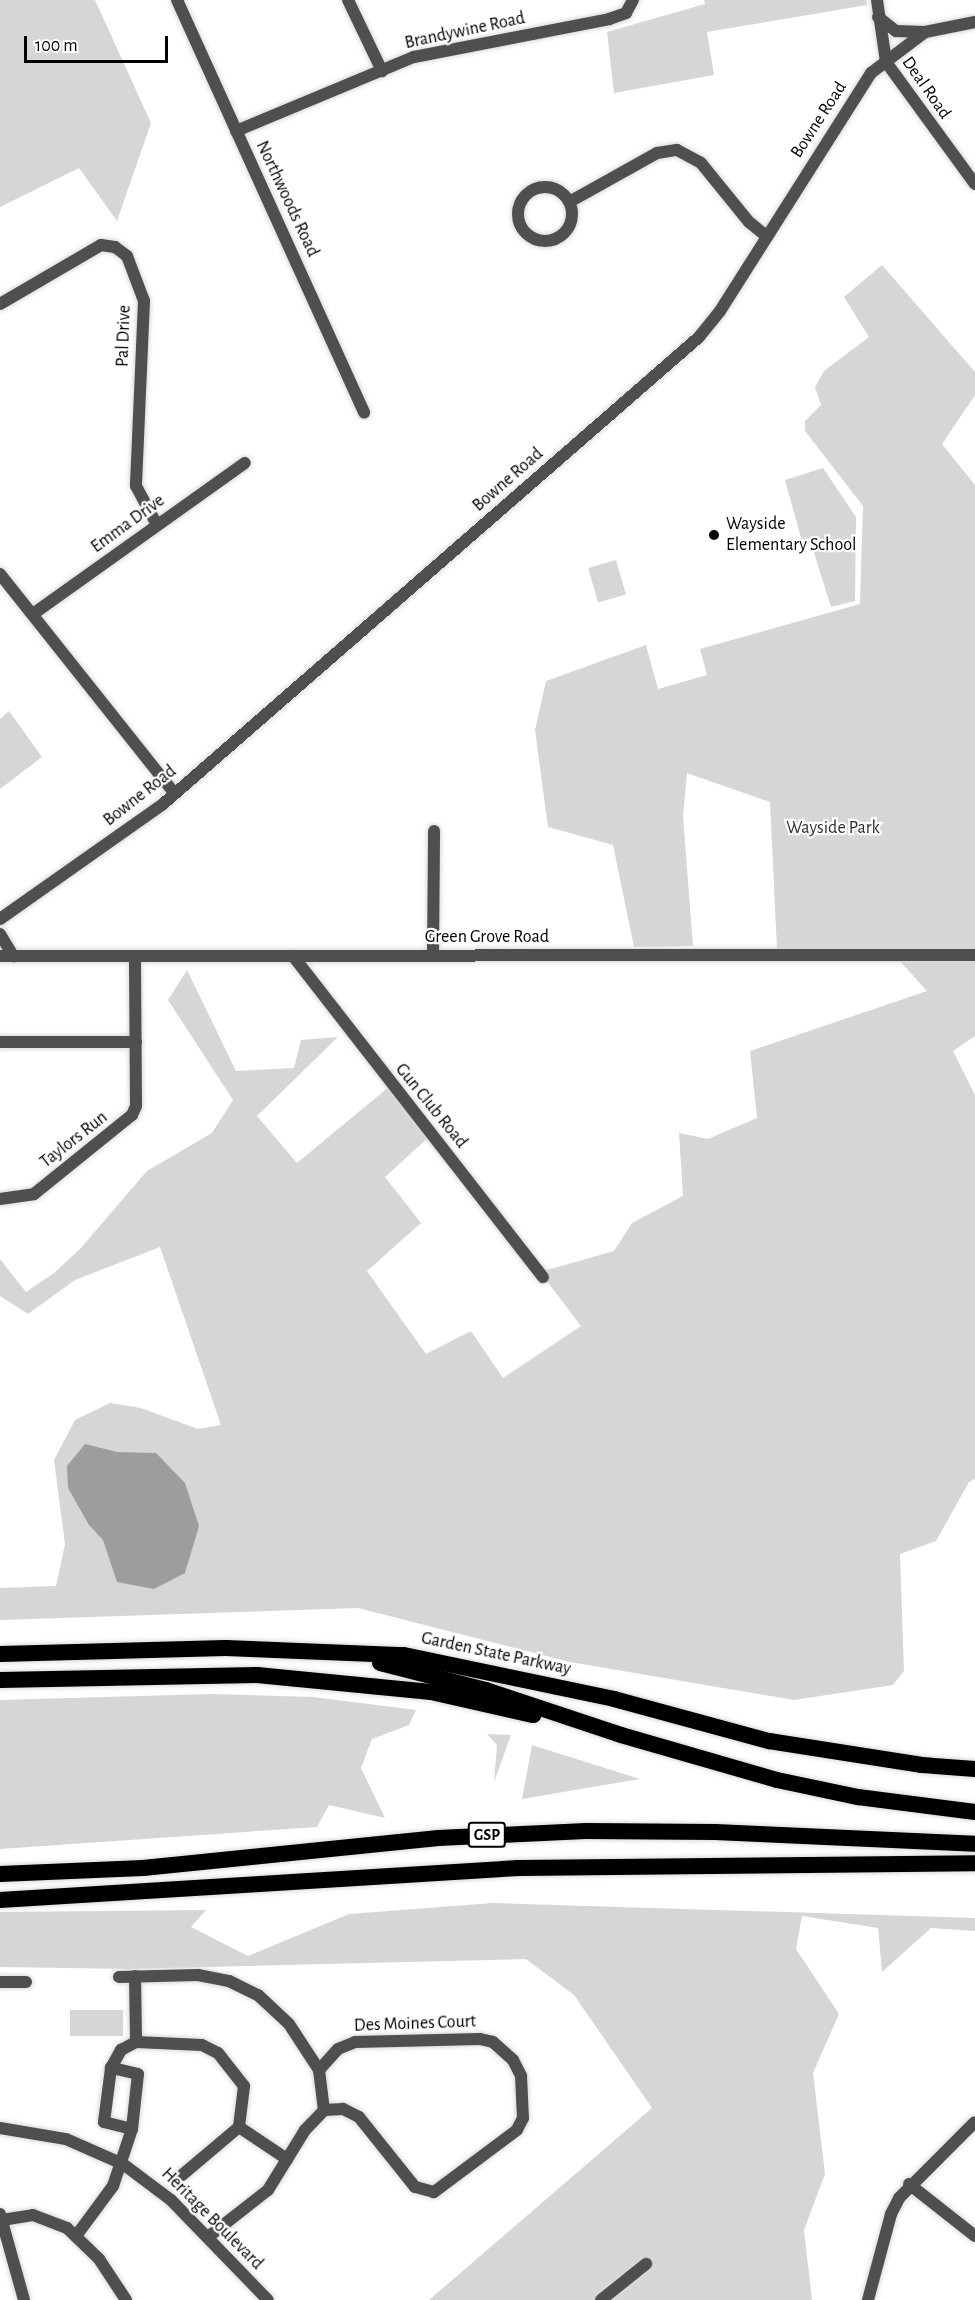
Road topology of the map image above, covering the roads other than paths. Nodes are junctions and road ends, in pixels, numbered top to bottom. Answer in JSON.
{"nodes":[{"id":1,"x":177,"y":0,"type":"edge"},
{"id":2,"x":348,"y":0,"type":"edge"},
{"id":3,"x":633,"y":0,"type":"edge"},
{"id":4,"x":877,"y":0,"type":"edge"},
{"id":5,"x":878,"y":17,"type":"junction"},
{"id":6,"x":975,"y":22,"type":"edge"},
{"id":7,"x":925,"y":32,"type":"junction"},
{"id":8,"x":886,"y":62,"type":"junction"},
{"id":9,"x":382,"y":71,"type":"junction"},
{"id":10,"x":236,"y":131,"type":"junction"},
{"id":11,"x":975,"y":184,"type":"edge"},
{"id":12,"x":571,"y":201,"type":"junction"},
{"id":13,"x":766,"y":236,"type":"junction"},
{"id":14,"x":0,"y":304,"type":"edge"},
{"id":15,"x":364,"y":413,"type":"dead end"},
{"id":16,"x":244,"y":463,"type":"dead end"},
{"id":17,"x":157,"y":525,"type":"junction"},
{"id":18,"x":0,"y":574,"type":"edge"},
{"id":19,"x":33,"y":614,"type":"junction"},
{"id":20,"x":174,"y":793,"type":"junction"},
{"id":21,"x":434,"y":831,"type":"dead end"},
{"id":22,"x":0,"y":919,"type":"edge"},
{"id":23,"x":0,"y":934,"type":"edge"},
{"id":24,"x":975,"y":955,"type":"edge"},
{"id":25,"x":0,"y":956,"type":"edge"},
{"id":26,"x":13,"y":956,"type":"junction"},
{"id":27,"x":135,"y":956,"type":"junction"},
{"id":28,"x":293,"y":956,"type":"junction"},
{"id":29,"x":433,"y":956,"type":"junction"},
{"id":30,"x":0,"y":1042,"type":"edge"},
{"id":31,"x":136,"y":1042,"type":"junction"},
{"id":32,"x":0,"y":1199,"type":"edge"},
{"id":33,"x":543,"y":1277,"type":"dead end"},
{"id":34,"x":0,"y":1654,"type":"edge"},
{"id":35,"x":329,"y":1654,"type":"junction"},
{"id":36,"x":0,"y":1680,"type":"edge"},
{"id":37,"x":621,"y":1735,"type":"junction"},
{"id":38,"x":975,"y":1769,"type":"edge"},
{"id":39,"x":975,"y":1812,"type":"edge"},
{"id":40,"x":975,"y":1844,"type":"edge"},
{"id":41,"x":975,"y":1863,"type":"edge"},
{"id":42,"x":0,"y":1874,"type":"edge"},
{"id":43,"x":0,"y":1900,"type":"edge"},
{"id":44,"x":135,"y":1976,"type":"junction"},
{"id":45,"x":119,"y":1977,"type":"dead end"},
{"id":46,"x":0,"y":1982,"type":"edge"},
{"id":47,"x":26,"y":1982,"type":"dead end"},
{"id":48,"x":136,"y":2042,"type":"junction"},
{"id":49,"x":111,"y":2068,"type":"junction"},
{"id":50,"x":319,"y":2070,"type":"junction"},
{"id":51,"x":324,"y":2110,"type":"junction"},
{"id":52,"x":975,"y":2121,"type":"edge"},
{"id":53,"x":239,"y":2127,"type":"junction"},
{"id":54,"x":0,"y":2128,"type":"edge"},
{"id":55,"x":132,"y":2129,"type":"junction"},
{"id":56,"x":287,"y":2159,"type":"junction"},
{"id":57,"x":125,"y":2166,"type":"junction"},
{"id":58,"x":182,"y":2175,"type":"dead end"},
{"id":59,"x":909,"y":2184,"type":"junction"},
{"id":60,"x":1,"y":2217,"type":"edge"},
{"id":61,"x":76,"y":2236,"type":"junction"},
{"id":62,"x":975,"y":2236,"type":"edge"},
{"id":63,"x":208,"y":2238,"type":"junction"},
{"id":64,"x":646,"y":2264,"type":"dead end"},
{"id":65,"x":24,"y":2300,"type":"edge"},
{"id":66,"x":126,"y":2300,"type":"edge"},
{"id":67,"x":268,"y":2300,"type":"edge"},
{"id":68,"x":601,"y":2300,"type":"edge"},
{"id":69,"x":868,"y":2300,"type":"edge"}],
"edges":[{"from":1,"to":10,"type":"street","name":"Northwoods Road"},
{"from":2,"to":9,"type":"street"},
{"from":3,"to":9,"type":"street","name":"Brandywine Road"},
{"from":4,"to":5,"type":"street","name":"Deal Road"},
{"from":5,"to":7,"type":"street"},
{"from":5,"to":8,"type":"street","name":"Deal Road"},
{"from":6,"to":7,"type":"street","name":"Bowne Road"},
{"from":7,"to":8,"type":"street","name":"Bowne Road"},
{"from":8,"to":11,"type":"street","name":"Deal Road"},
{"from":8,"to":13,"type":"street","name":"Bowne Road"},
{"from":9,"to":10,"type":"street","name":"Brandywine Road"},
{"from":10,"to":15,"type":"street","name":"Northwoods Road"},
{"from":12,"to":12,"type":"street"},
{"from":12,"to":13,"type":"street"},
{"from":13,"to":20,"type":"street","name":"Bowne Road"},
{"from":14,"to":17,"type":"street","name":"Pal Drive"},
{"from":16,"to":17,"type":"street","name":"Emma Drive"},
{"from":17,"to":19,"type":"street","name":"Emma Drive"},
{"from":18,"to":19,"type":"street"},
{"from":19,"to":20,"type":"street"},
{"from":20,"to":22,"type":"street","name":"Bowne Road"},
{"from":21,"to":29,"type":"street"},
{"from":23,"to":26,"type":"street"},
{"from":24,"to":29,"type":"street","name":"Green Grove Road"},
{"from":25,"to":26,"type":"street","name":"Green Grove Road"},
{"from":26,"to":27,"type":"street","name":"Green Grove Road"},
{"from":27,"to":28,"type":"street","name":"Green Grove Road"},
{"from":27,"to":31,"type":"street","name":"Taylors Run"},
{"from":28,"to":29,"type":"street","name":"Green Grove Road"},
{"from":28,"to":33,"type":"street","name":"Gun Club Road"},
{"from":30,"to":31,"type":"street"},
{"from":31,"to":32,"type":"street","name":"Taylors Run"},
{"from":34,"to":35,"type":"highway","name":"Garden State Parkway"},
{"from":35,"to":37,"type":"highway"},
{"from":35,"to":38,"type":"highway","name":"Garden State Parkway"},
{"from":36,"to":37,"type":"highway"},
{"from":37,"to":39,"type":"highway"},
{"from":40,"to":42,"type":"highway","number":"GSP"},
{"from":41,"to":43,"type":"highway","number":"GSP"},
{"from":44,"to":45,"type":"street"},
{"from":44,"to":48,"type":"street"},
{"from":44,"to":50,"type":"street"},
{"from":46,"to":47,"type":"street"},
{"from":48,"to":49,"type":"street"},
{"from":48,"to":53,"type":"street"},
{"from":49,"to":55,"type":"street"},
{"from":49,"to":55,"type":"street"},
{"from":50,"to":51,"type":"street"},
{"from":50,"to":51,"type":"street","name":"Des Moines Court"},
{"from":51,"to":56,"type":"street"},
{"from":52,"to":59,"type":"street"},
{"from":53,"to":56,"type":"street"},
{"from":53,"to":58,"type":"street"},
{"from":54,"to":57,"type":"street","name":"Heritage Boulevard"},
{"from":55,"to":57,"type":"street"},
{"from":56,"to":63,"type":"street"},
{"from":57,"to":61,"type":"street"},
{"from":57,"to":63,"type":"street","name":"Heritage Boulevard"},
{"from":59,"to":62,"type":"street"},
{"from":59,"to":69,"type":"street"},
{"from":60,"to":61,"type":"street"},
{"from":60,"to":65,"type":"street"},
{"from":61,"to":66,"type":"street"},
{"from":63,"to":67,"type":"street","name":"Heritage Boulevard"},
{"from":64,"to":68,"type":"street"}]}
